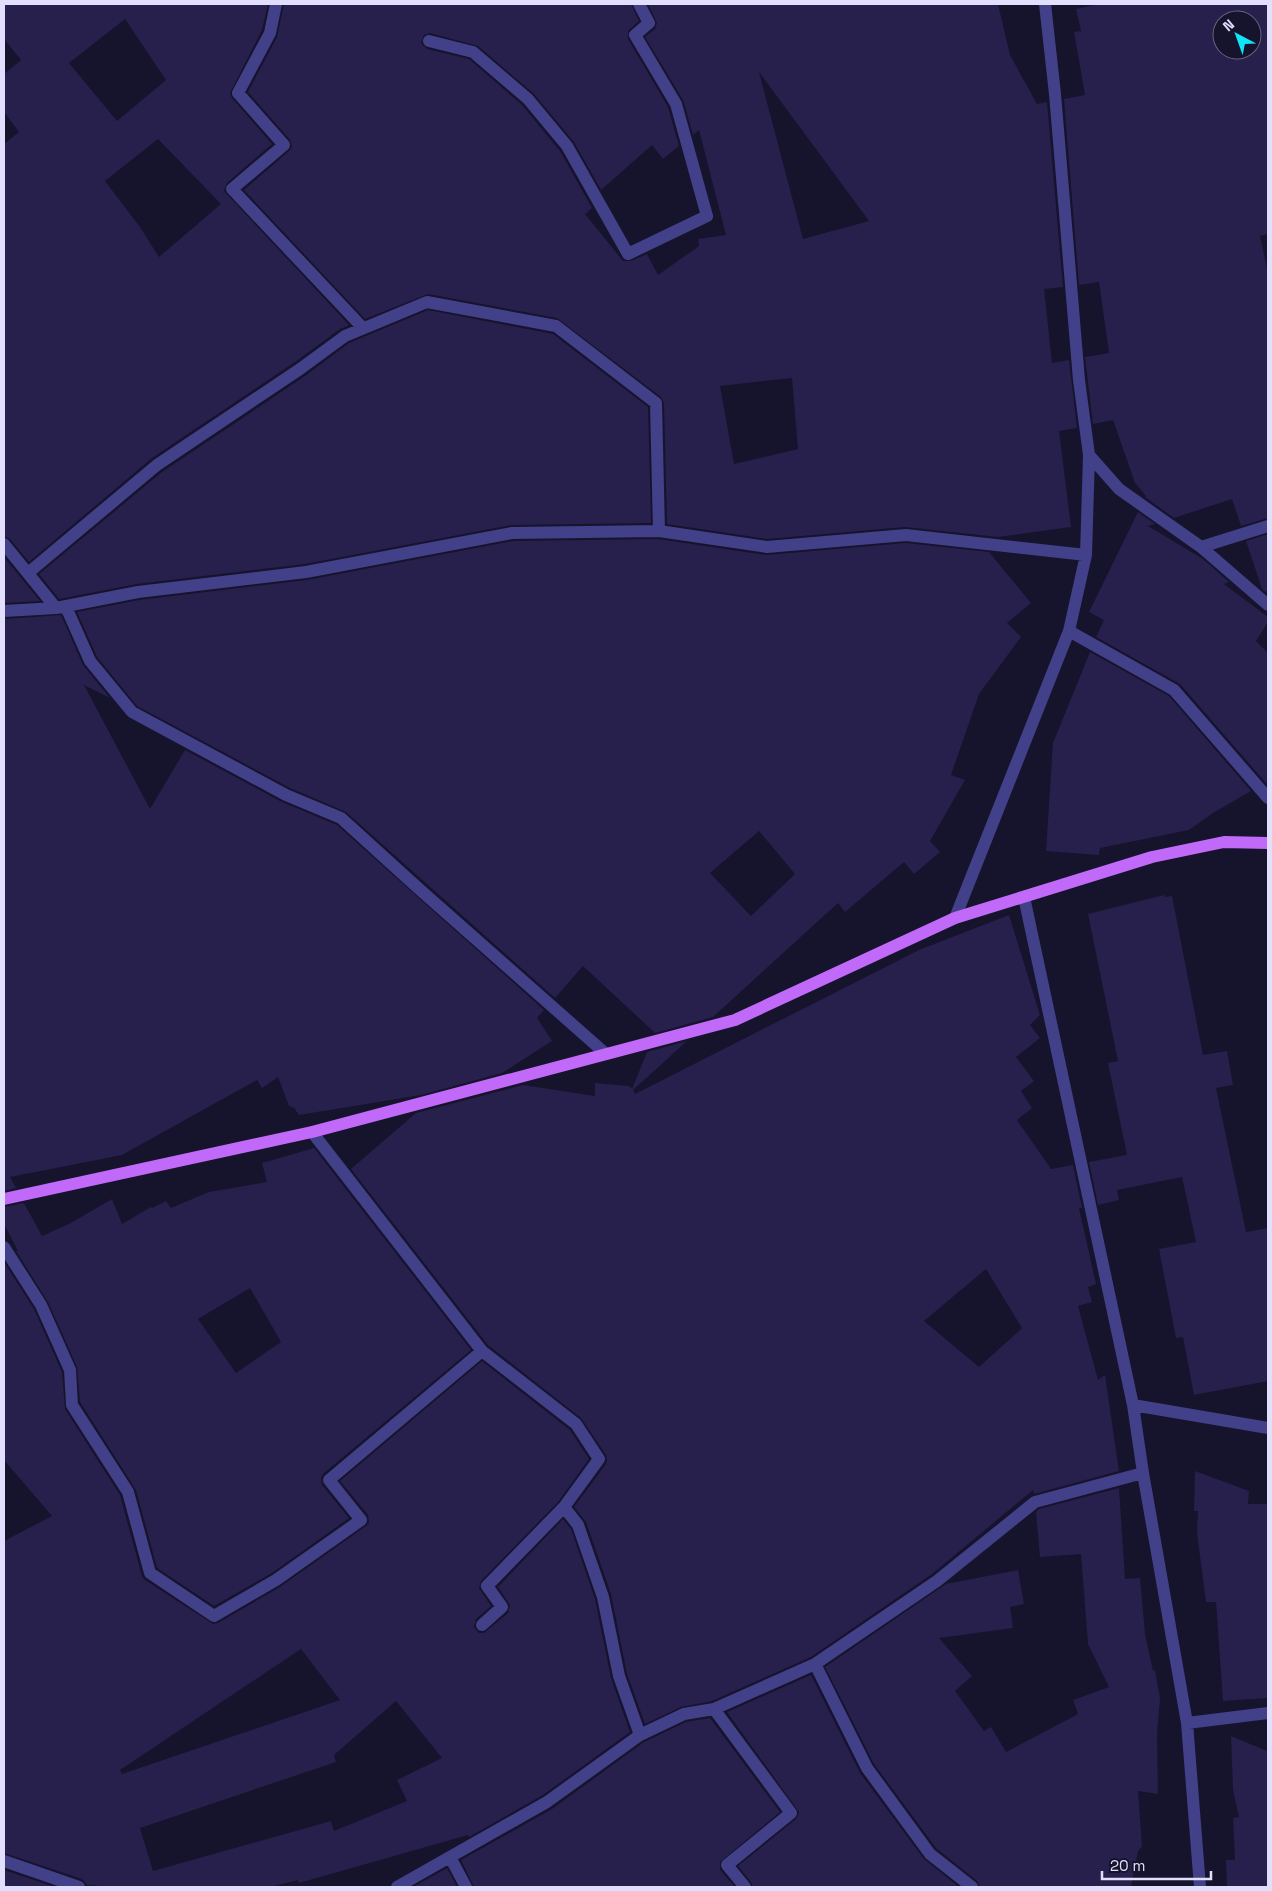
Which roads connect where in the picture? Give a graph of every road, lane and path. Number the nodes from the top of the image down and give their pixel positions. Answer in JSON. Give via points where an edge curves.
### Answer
{"nodes":[{"id":1,"x":276,"y":4,"type":"edge"},
{"id":2,"x":639,"y":4,"type":"edge"},
{"id":3,"x":1045,"y":4,"type":"edge"},
{"id":4,"x":429,"y":41,"type":"dead end"},
{"id":5,"x":363,"y":328,"type":"junction"},
{"id":6,"x":1089,"y":455,"type":"junction"},
{"id":7,"x":1268,"y":526,"type":"edge"},
{"id":8,"x":659,"y":531,"type":"junction"},
{"id":9,"x":4,"y":544,"type":"edge"},
{"id":10,"x":1201,"y":547,"type":"junction"},
{"id":11,"x":1086,"y":555,"type":"junction"},
{"id":12,"x":28,"y":573,"type":"junction"},
{"id":13,"x":1268,"y":605,"type":"edge"},
{"id":14,"x":61,"y":608,"type":"junction"},
{"id":15,"x":4,"y":611,"type":"edge"},
{"id":16,"x":1069,"y":631,"type":"junction"},
{"id":17,"x":1268,"y":798,"type":"edge"},
{"id":18,"x":1268,"y":843,"type":"edge"},
{"id":19,"x":1024,"y":897,"type":"junction"},
{"id":20,"x":955,"y":918,"type":"junction"},
{"id":21,"x":606,"y":1054,"type":"junction"},
{"id":22,"x":312,"y":1132,"type":"junction"},
{"id":23,"x":4,"y":1200,"type":"edge"},
{"id":24,"x":4,"y":1247,"type":"edge"},
{"id":25,"x":482,"y":1351,"type":"junction"},
{"id":26,"x":1134,"y":1405,"type":"junction"},
{"id":27,"x":1268,"y":1428,"type":"edge"},
{"id":28,"x":1143,"y":1473,"type":"junction"},
{"id":29,"x":564,"y":1507,"type":"junction"},
{"id":30,"x":482,"y":1625,"type":"dead end"},
{"id":31,"x":815,"y":1664,"type":"junction"},
{"id":32,"x":714,"y":1709,"type":"junction"},
{"id":33,"x":1268,"y":1713,"type":"edge"},
{"id":34,"x":1187,"y":1723,"type":"junction"},
{"id":35,"x":640,"y":1735,"type":"junction"},
{"id":36,"x":450,"y":1857,"type":"junction"},
{"id":37,"x":4,"y":1861,"type":"edge"},
{"id":38,"x":80,"y":1887,"type":"edge"},
{"id":39,"x":398,"y":1887,"type":"edge"},
{"id":40,"x":466,"y":1887,"type":"edge"},
{"id":41,"x":745,"y":1887,"type":"edge"},
{"id":42,"x":972,"y":1887,"type":"edge"},
{"id":43,"x":1200,"y":1887,"type":"edge"}],
"edges":[{"from":1,"to":5,"type":"street","via":[[270,33],[238,93],[284,145],[232,189]]},
{"from":2,"to":4,"type":"street","via":[[649,23],[635,34],[676,104],[707,216],[628,254],[567,146],[528,99],[473,52]]},
{"from":3,"to":6,"type":"street","via":[[1079,380]]},
{"from":5,"to":8,"type":"street","via":[[427,302],[556,326],[656,404]]},
{"from":5,"to":12,"type":"street","via":[[345,336],[157,465]]},
{"from":6,"to":10,"type":"street","via":[[1118,489]]},
{"from":6,"to":11,"type":"street"},
{"from":7,"to":10,"type":"street"},
{"from":8,"to":11,"type":"street","via":[[767,547],[906,535]]},
{"from":8,"to":14,"type":"street","via":[[512,532],[306,572],[138,592]]},
{"from":9,"to":12,"type":"street"},
{"from":10,"to":13,"type":"street"},
{"from":11,"to":16,"type":"street"},
{"from":12,"to":14,"type":"street"},
{"from":14,"to":15,"type":"street"},
{"from":14,"to":21,"type":"street","via":[[90,661],[132,712],[286,795],[341,818]]},
{"from":16,"to":17,"type":"street","via":[[1174,690]]},
{"from":16,"to":20,"type":"street"},
{"from":18,"to":19,"type":"main road","via":[[1224,842],[1152,857]]},
{"from":19,"to":20,"type":"main road"},
{"from":19,"to":26,"type":"street"},
{"from":20,"to":21,"type":"main road","via":[[735,1020]]},
{"from":21,"to":22,"type":"main road"},
{"from":22,"to":23,"type":"main road"},
{"from":22,"to":25,"type":"street"},
{"from":24,"to":25,"type":"street","via":[[41,1305],[70,1370],[72,1405],[128,1492],[150,1573],[214,1616],[276,1580],[361,1520],[329,1480]]},
{"from":25,"to":29,"type":"street","via":[[576,1424],[599,1459]]},
{"from":26,"to":27,"type":"street"},
{"from":26,"to":28,"type":"street"},
{"from":28,"to":31,"type":"street","via":[[1035,1502],[938,1581]]},
{"from":28,"to":34,"type":"street"},
{"from":29,"to":30,"type":"street","via":[[487,1586],[502,1607]]},
{"from":29,"to":35,"type":"street","via":[[578,1525],[604,1597],[619,1676]]},
{"from":31,"to":32,"type":"street"},
{"from":31,"to":42,"type":"street","via":[[867,1768],[930,1854]]},
{"from":32,"to":35,"type":"street","via":[[684,1714]]},
{"from":32,"to":41,"type":"street","via":[[790,1813],[727,1865]]},
{"from":33,"to":34,"type":"street"},
{"from":34,"to":43,"type":"street"},
{"from":35,"to":36,"type":"street","via":[[547,1802]]},
{"from":36,"to":39,"type":"street"},
{"from":36,"to":40,"type":"street"},
{"from":37,"to":38,"type":"street"}]}
